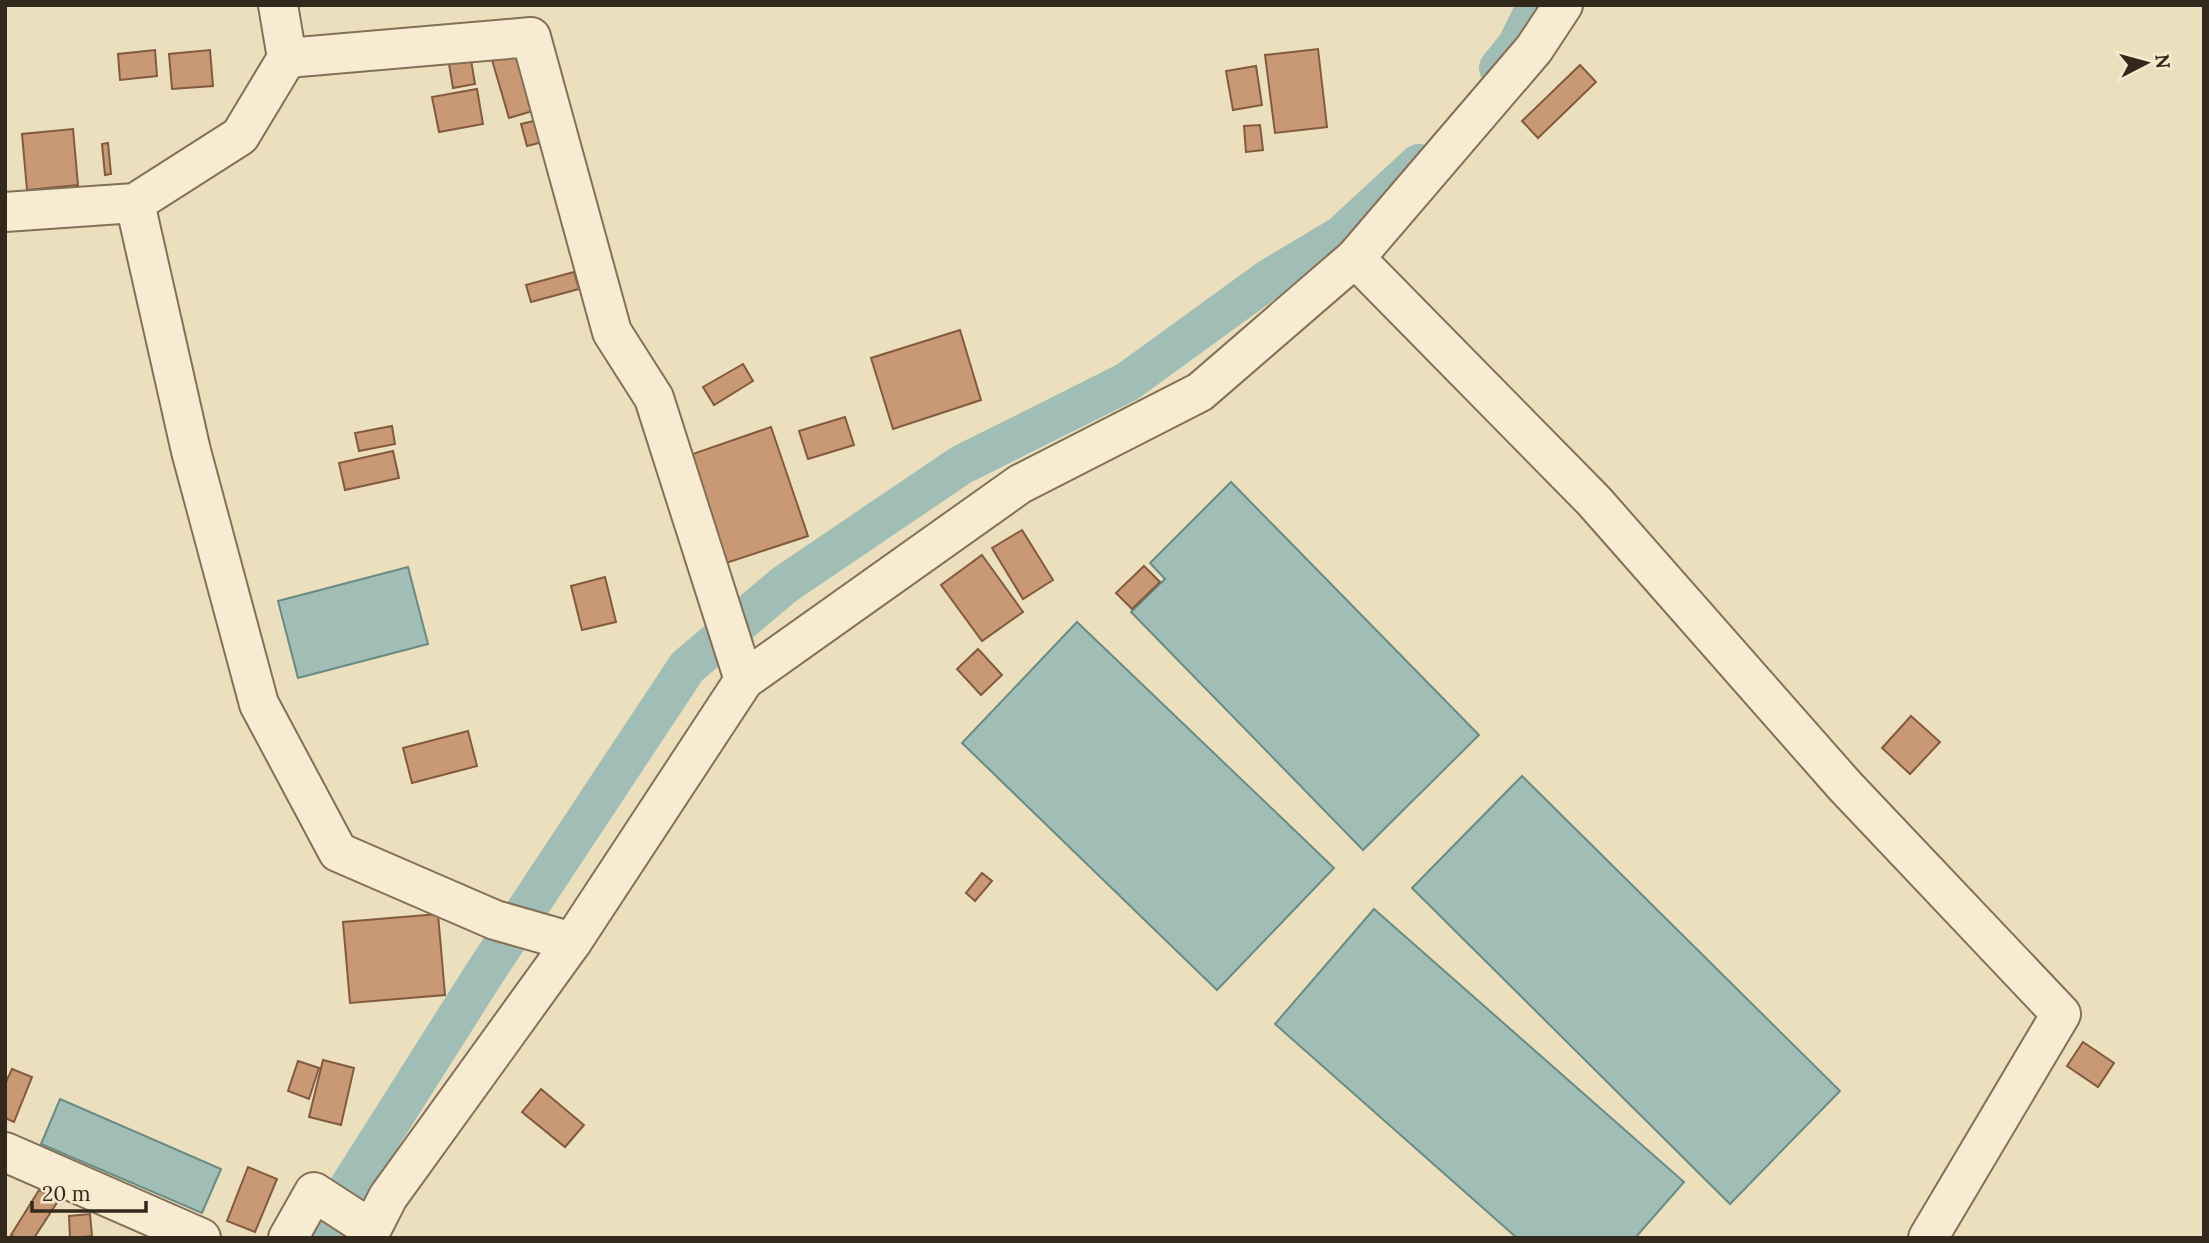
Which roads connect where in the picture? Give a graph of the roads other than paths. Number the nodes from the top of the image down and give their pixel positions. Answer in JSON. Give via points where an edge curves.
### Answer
{"nodes":[{"id":1,"x":278,"y":5,"type":"edge"},
{"id":2,"x":1563,"y":5,"type":"edge"},
{"id":3,"x":286,"y":58,"type":"junction"},
{"id":4,"x":135,"y":203,"type":"junction"},
{"id":5,"x":5,"y":212,"type":"edge"},
{"id":6,"x":1355,"y":258,"type":"junction"},
{"id":7,"x":744,"y":680,"type":"junction"},
{"id":8,"x":572,"y":942,"type":"junction"},
{"id":9,"x":5,"y":1152,"type":"edge"},
{"id":10,"x":369,"y":1234,"type":"edge"},
{"id":11,"x":201,"y":1238,"type":"edge"},
{"id":12,"x":288,"y":1238,"type":"edge"},
{"id":13,"x":1928,"y":1238,"type":"edge"}],
"edges":[{"from":1,"to":3,"type":"street"},
{"from":2,"to":6,"type":"street","via":[[1534,49]]},
{"from":3,"to":4,"type":"street","via":[[240,136]]},
{"from":3,"to":7,"type":"street","via":[[531,37],[612,332],[654,398]]},
{"from":4,"to":5,"type":"street"},
{"from":4,"to":8,"type":"street","via":[[191,450],[259,704],[338,852],[495,920]]},
{"from":6,"to":7,"type":"street","via":[[1200,392],[1020,484]]},
{"from":6,"to":13,"type":"street","via":[[1594,501],[1844,786],[2061,1014]]},
{"from":7,"to":8,"type":"street"},
{"from":8,"to":10,"type":"street","via":[[388,1197]]},
{"from":9,"to":11,"type":"street"},
{"from":10,"to":12,"type":"street","via":[[314,1192]]}]}
